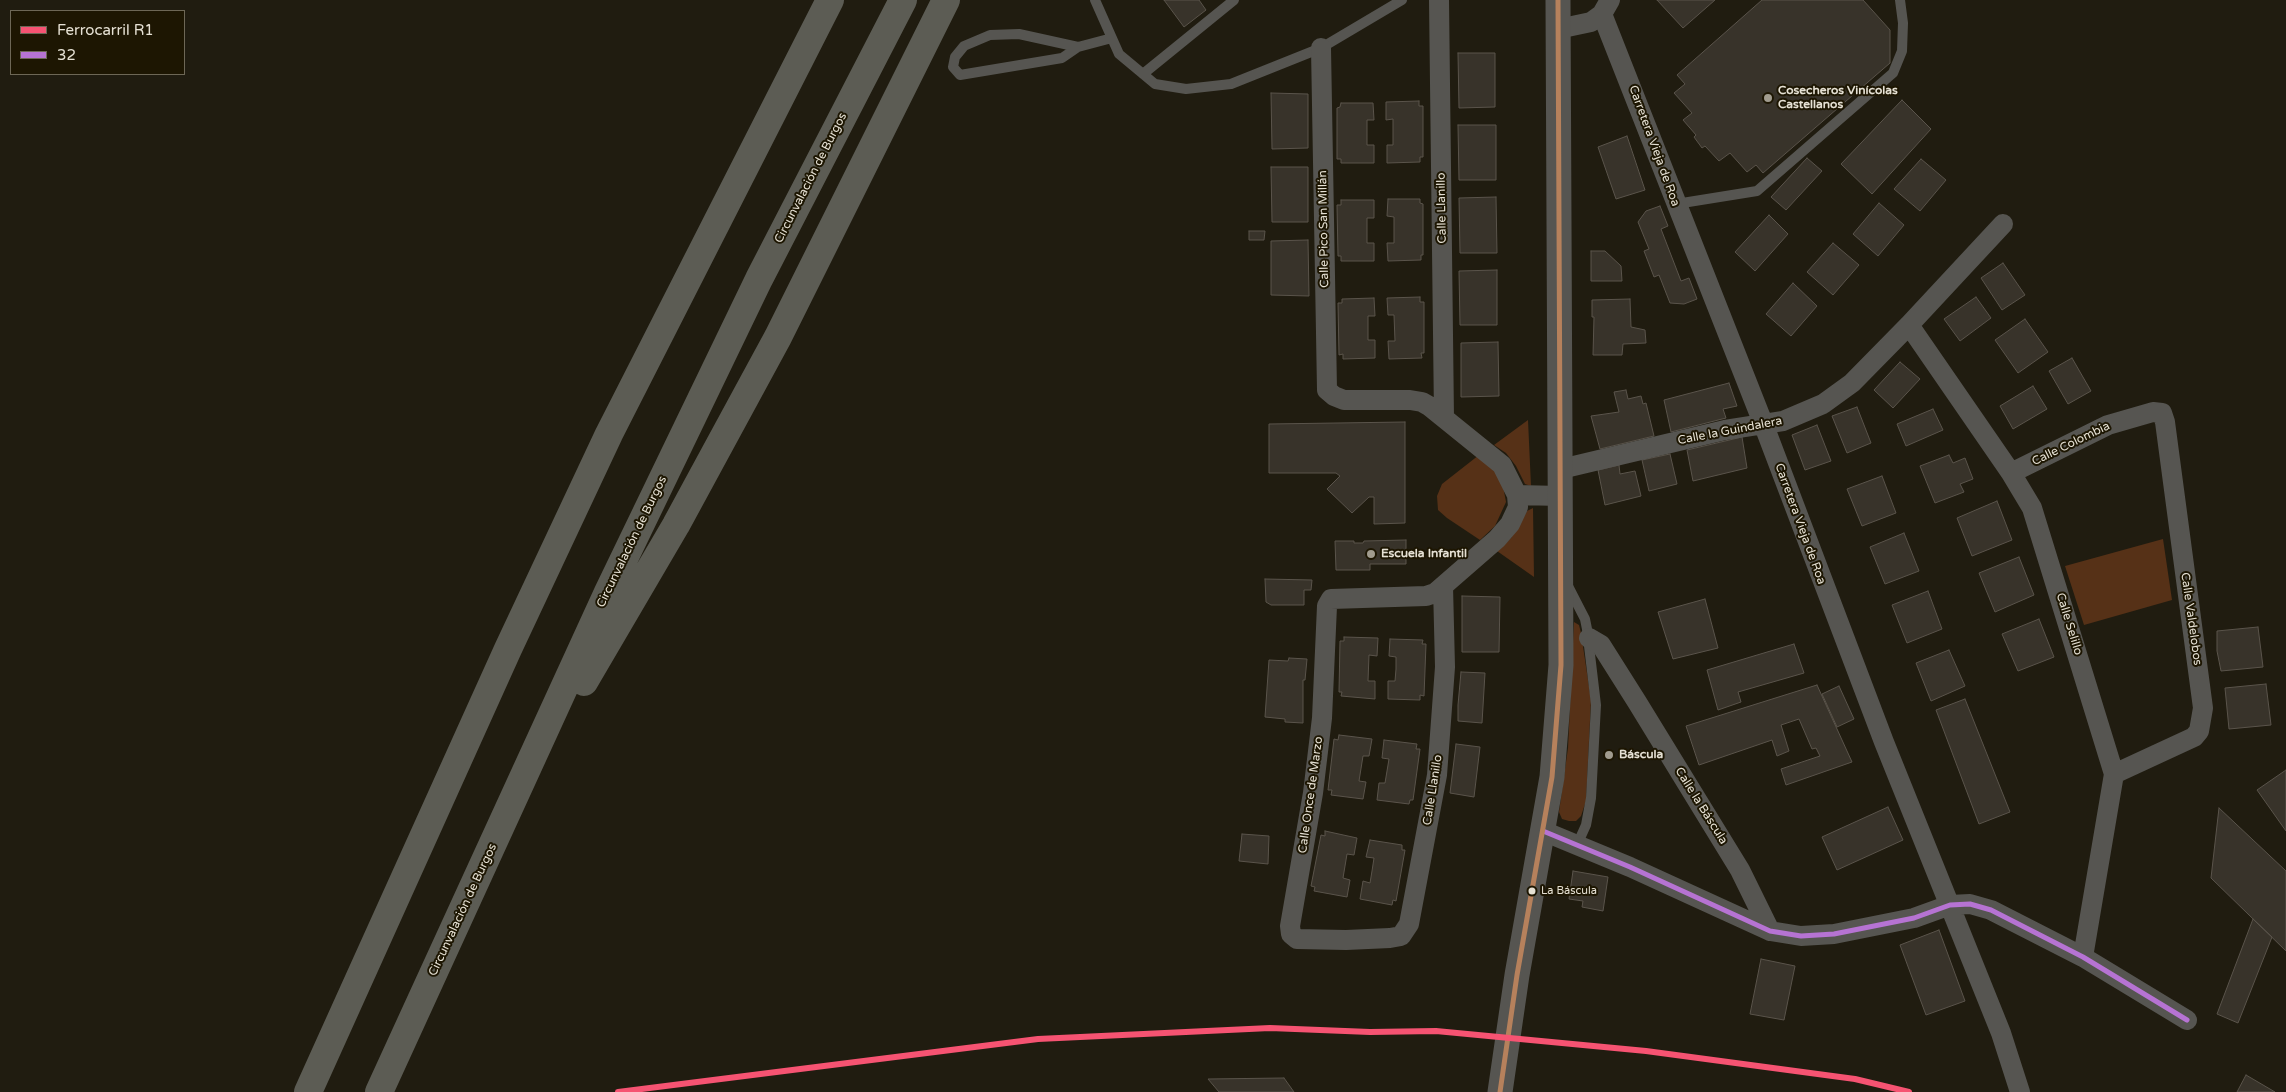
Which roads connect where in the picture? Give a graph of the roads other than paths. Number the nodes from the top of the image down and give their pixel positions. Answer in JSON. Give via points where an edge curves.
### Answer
{"nodes":[{"id":1,"x":830,"y":0,"type":"edge"},
{"id":2,"x":903,"y":0,"type":"edge"},
{"id":3,"x":946,"y":0,"type":"edge"},
{"id":4,"x":1095,"y":0,"type":"edge"},
{"id":5,"x":1234,"y":0,"type":"edge"},
{"id":6,"x":1402,"y":0,"type":"edge"},
{"id":7,"x":1440,"y":0,"type":"edge"},
{"id":8,"x":1558,"y":0,"type":"edge"},
{"id":9,"x":1900,"y":0,"type":"edge"},
{"id":10,"x":1606,"y":7,"type":"edge"},
{"id":11,"x":1558,"y":29,"type":"junction"},
{"id":12,"x":1112,"y":38,"type":"junction"},
{"id":13,"x":1078,"y":47,"type":"junction"},
{"id":14,"x":1321,"y":48,"type":"junction"},
{"id":15,"x":1143,"y":74,"type":"junction"},
{"id":16,"x":1676,"y":204,"type":"junction"},
{"id":17,"x":2003,"y":224,"type":"dead end"},
{"id":18,"x":1909,"y":325,"type":"junction"},
{"id":19,"x":2162,"y":413,"type":"joint"},
{"id":20,"x":1444,"y":417,"type":"junction"},
{"id":21,"x":1763,"y":423,"type":"junction"},
{"id":22,"x":1561,"y":469,"type":"junction"},
{"id":23,"x":2011,"y":473,"type":"junction"},
{"id":24,"x":1517,"y":495,"type":"junction"},
{"id":25,"x":1561,"y":496,"type":"junction"},
{"id":26,"x":1561,"y":572,"type":"junction"},
{"id":27,"x":1443,"y":586,"type":"junction"},
{"id":28,"x":1589,"y":638,"type":"junction"},
{"id":29,"x":2114,"y":774,"type":"junction"},
{"id":30,"x":507,"y":815,"type":"junction"},
{"id":31,"x":1543,"y":831,"type":"junction"},
{"id":32,"x":1577,"y":845,"type":"junction"},
{"id":33,"x":1950,"y":905,"type":"junction"},
{"id":34,"x":1770,"y":932,"type":"junction"},
{"id":35,"x":1346,"y":940,"type":"joint"},
{"id":36,"x":2083,"y":957,"type":"junction"},
{"id":37,"x":2188,"y":1020,"type":"dead end"},
{"id":38,"x":2001,"y":1033,"type":"junction"},
{"id":39,"x":1500,"y":1083,"type":"edge"},
{"id":40,"x":380,"y":1090,"type":"edge"},
{"id":41,"x":308,"y":1092,"type":"edge"},
{"id":42,"x":2020,"y":1092,"type":"edge"},
{"id":43,"x":2033,"y":1092,"type":"edge"}],
"edges":[{"from":1,"to":41,"type":"highway","via":[[605,443]]},
{"from":2,"to":30,"type":"highway","name":"Circunvalación de Burgos","via":[[746,306],[608,592]]},
{"from":3,"to":30,"type":"highway","via":[[778,337],[676,525]]},
{"from":4,"to":12,"type":"lane"},
{"from":5,"to":15,"type":"lane"},
{"from":6,"to":14,"type":"lane"},
{"from":7,"to":20,"type":"street","name":"Calle Llanillo"},
{"from":8,"to":11,"type":"street"},
{"from":9,"to":16,"type":"lane","via":[[1902,51],[1892,73],[1757,191]]},
{"from":10,"to":11,"type":"street","name":"Carretera Vieja de Roa","via":[[1592,22]]},
{"from":10,"to":16,"type":"street","name":"Carretera Vieja de Roa"},
{"from":11,"to":22,"type":"street"},
{"from":12,"to":13,"type":"lane"},
{"from":12,"to":15,"type":"lane","via":[[1119,54]]},
{"from":13,"to":13,"type":"lane","via":[[1019,34],[990,35],[964,46],[955,56],[953,68],[960,75],[976,73],[1062,58]]},
{"from":14,"to":15,"type":"lane","via":[[1232,84],[1186,89],[1155,84]]},
{"from":14,"to":20,"type":"street","name":"Calle Pico San Millán","via":[[1327,390],[1344,400],[1422,402]]},
{"from":16,"to":21,"type":"street","name":"Carretera Vieja de Roa"},
{"from":17,"to":18,"type":"street","name":"Calle la Guindalera"},
{"from":18,"to":21,"type":"street","name":"Calle la Guindalera","via":[[1852,383],[1823,404],[1784,421]]},
{"from":18,"to":23,"type":"street","name":"Calle Selillo"},
{"from":19,"to":23,"type":"street","name":"Calle Colombia","via":[[2153,412],[2108,425]]},
{"from":19,"to":29,"type":"street","name":"Calle Valdelobos","via":[[2203,708],[2199,731],[2194,737]]},
{"from":20,"to":24,"type":"street","via":[[1502,465]]},
{"from":21,"to":22,"type":"street","name":"Calle la Guindalera"},
{"from":21,"to":33,"type":"street","name":"Carretera Vieja de Roa","via":[[1884,742]]},
{"from":22,"to":25,"type":"street"},
{"from":23,"to":29,"type":"street","name":"Calle Selillo","via":[[2032,508],[2044,542]]},
{"from":24,"to":25,"type":"street"},
{"from":24,"to":27,"type":"street","via":[[1518,507],[1510,524]]},
{"from":25,"to":26,"type":"street"},
{"from":26,"to":28,"type":"lane","via":[[1585,619]]},
{"from":26,"to":31,"type":"street","via":[[1561,665],[1552,777]]},
{"from":27,"to":35,"type":"street","name":"Calle Llanillo","via":[[1445,667],[1437,775],[1410,924],[1401,936]]},
{"from":27,"to":35,"type":"street","name":"Calle Once de Marzo","via":[[1426,596],[1331,599],[1327,606],[1322,718],[1313,793],[1290,926],[1291,934],[1297,939]]},
{"from":28,"to":32,"type":"lane","via":[[1596,705],[1591,798],[1586,825]]},
{"from":28,"to":34,"type":"street","name":"Calle la Báscula","via":[[1601,645],[1637,702],[1740,870]]},
{"from":29,"to":36,"type":"street","name":"Calle Selillo"},
{"from":30,"to":40,"type":"highway","name":"Circunvalación de Burgos"},
{"from":31,"to":32,"type":"street"},
{"from":31,"to":39,"type":"street"},
{"from":32,"to":34,"type":"street"},
{"from":33,"to":34,"type":"street","via":[[1914,918],[1834,934],[1801,936]]},
{"from":33,"to":36,"type":"street","via":[[1970,904],[1991,910]]},
{"from":33,"to":38,"type":"street","name":"Carretera Vieja de Roa"},
{"from":36,"to":37,"type":"street"},
{"from":38,"to":42,"type":"street","name":"Carretera Vieja de Roa"},
{"from":38,"to":43,"type":"street","name":"Carretera Vieja de Roa"}]}
